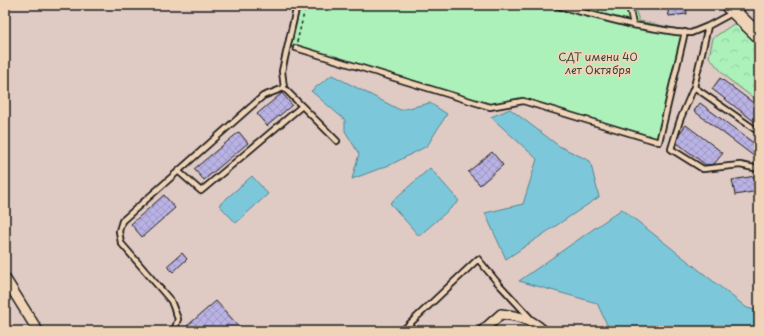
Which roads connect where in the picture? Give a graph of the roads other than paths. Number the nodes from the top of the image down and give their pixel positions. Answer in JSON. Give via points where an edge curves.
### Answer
{"nodes":[{"id":1,"x":297,"y":5,"type":"edge"},
{"id":2,"x":554,"y":5,"type":"edge"},
{"id":3,"x":629,"y":5,"type":"edge"},
{"id":4,"x":747,"y":5,"type":"edge"},
{"id":5,"x":731,"y":8,"type":"edge"},
{"id":6,"x":633,"y":25,"type":"junction"},
{"id":7,"x":708,"y":26,"type":"junction"},
{"id":8,"x":685,"y":32,"type":"junction"},
{"id":9,"x":759,"y":36,"type":"edge"},
{"id":10,"x":296,"y":48,"type":"road end"},
{"id":11,"x":694,"y":87,"type":"junction"},
{"id":12,"x":284,"y":88,"type":"junction"},
{"id":13,"x":302,"y":106,"type":"junction"},
{"id":14,"x":759,"y":132,"type":"edge"},
{"id":15,"x":337,"y":141,"type":"dead end"},
{"id":16,"x":759,"y":169,"type":"edge"},
{"id":17,"x":178,"y":171,"type":"junction"},
{"id":18,"x":5,"y":278,"type":"edge"},
{"id":19,"x":536,"y":324,"type":"junction"},
{"id":20,"x":38,"y":331,"type":"edge"},
{"id":21,"x":174,"y":331,"type":"edge"},
{"id":22,"x":402,"y":331,"type":"edge"},
{"id":23,"x":482,"y":331,"type":"edge"},
{"id":24,"x":544,"y":331,"type":"edge"}],
"edges":[{"from":1,"to":12,"type":"lane","via":[[282,71]]},
{"from":2,"to":6,"type":"lane"},
{"from":3,"to":6,"type":"lane"},
{"from":4,"to":5,"type":"lane"},
{"from":5,"to":7,"type":"lane"},
{"from":5,"to":9,"type":"main road"},
{"from":6,"to":8,"type":"lane"},
{"from":7,"to":8,"type":"lane","via":[[691,33]]},
{"from":7,"to":11,"type":"lane"},
{"from":8,"to":10,"type":"lane","via":[[659,142],[523,102],[490,107]]},
{"from":11,"to":14,"type":"lane"},
{"from":11,"to":16,"type":"lane","via":[[671,149],[703,169],[740,165]]},
{"from":12,"to":13,"type":"lane"},
{"from":12,"to":17,"type":"lane","via":[[263,96]]},
{"from":13,"to":15,"type":"lane"},
{"from":13,"to":17,"type":"lane","via":[[201,191]]},
{"from":17,"to":21,"type":"lane","via":[[122,221],[118,231],[121,243],[171,301],[178,319]]},
{"from":18,"to":20,"type":"street"},
{"from":19,"to":22,"type":"lane","via":[[478,259]]},
{"from":19,"to":23,"type":"street","via":[[517,316],[501,314]]},
{"from":19,"to":24,"type":"street"}]}
